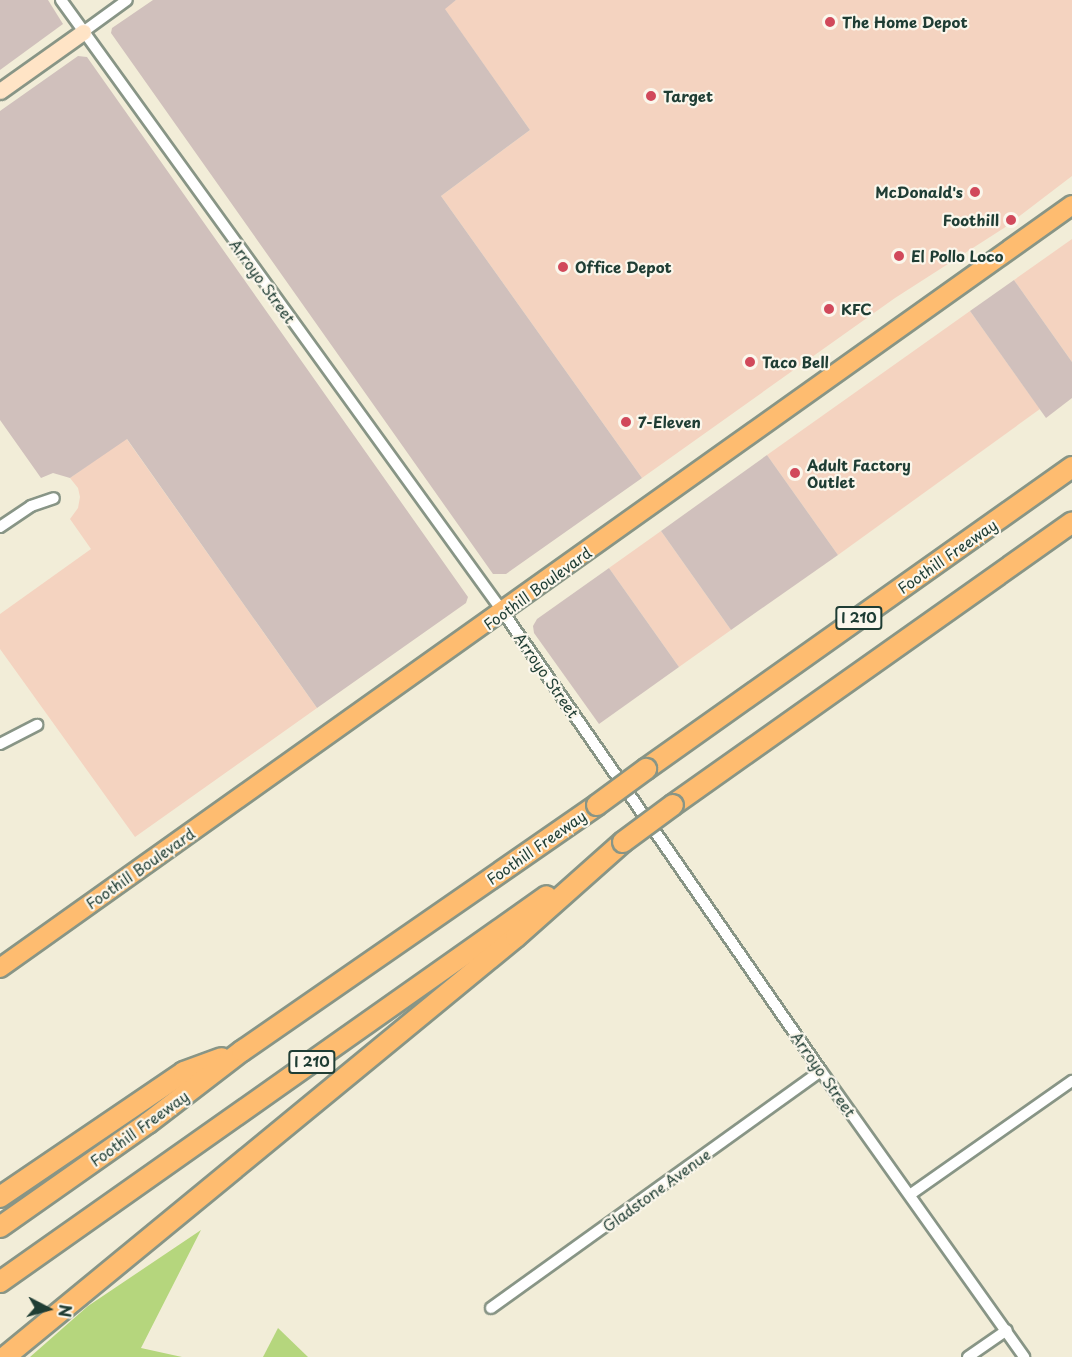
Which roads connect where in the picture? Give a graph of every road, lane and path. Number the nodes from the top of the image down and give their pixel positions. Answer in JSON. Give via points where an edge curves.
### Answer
{"nodes":[{"id":1,"x":61,"y":0,"type":"edge"},
{"id":2,"x":127,"y":0,"type":"edge"},
{"id":3,"x":83,"y":32,"type":"junction"},
{"id":4,"x":0,"y":91,"type":"edge"},
{"id":5,"x":1072,"y":205,"type":"edge"},
{"id":6,"x":1072,"y":467,"type":"edge"},
{"id":7,"x":54,"y":498,"type":"dead end"},
{"id":8,"x":1072,"y":523,"type":"edge"},
{"id":9,"x":0,"y":527,"type":"edge"},
{"id":10,"x":503,"y":612,"type":"junction"},
{"id":11,"x":37,"y":725,"type":"dead end"},
{"id":12,"x":0,"y":744,"type":"edge"},
{"id":13,"x":623,"y":842,"type":"junction"},
{"id":14,"x":0,"y":968,"type":"edge"},
{"id":15,"x":242,"y":1051,"type":"junction"},
{"id":16,"x":821,"y":1071,"type":"junction"},
{"id":17,"x":1072,"y":1081,"type":"edge"},
{"id":18,"x":911,"y":1194,"type":"junction"},
{"id":19,"x":0,"y":1197,"type":"edge"},
{"id":20,"x":0,"y":1227,"type":"edge"},
{"id":21,"x":0,"y":1282,"type":"edge"},
{"id":22,"x":490,"y":1308,"type":"dead end"},
{"id":23,"x":1007,"y":1330,"type":"junction"},
{"id":24,"x":5,"y":1357,"type":"edge"},
{"id":25,"x":968,"y":1357,"type":"edge"},
{"id":26,"x":1024,"y":1357,"type":"edge"}],
"edges":[{"from":1,"to":3,"type":"street","name":"Arroyo Street"},
{"from":2,"to":3,"type":"street"},
{"from":3,"to":4,"type":"street"},
{"from":3,"to":10,"type":"street","name":"Arroyo Street"},
{"from":5,"to":10,"type":"main road","name":"Foothill Boulevard"},
{"from":6,"to":15,"type":"highway","name":"Foothill Freeway","number":"I 210","bridge":true,"via":[[597,805]]},
{"from":7,"to":9,"type":"street","via":[[31,506]]},
{"from":8,"to":13,"type":"highway","number":"I 210","bridge":true},
{"from":10,"to":14,"type":"main road","name":"Foothill Boulevard"},
{"from":10,"to":16,"type":"street","name":"Arroyo Street"},
{"from":11,"to":12,"type":"street"},
{"from":13,"to":21,"type":"highway","number":"I 210"},
{"from":13,"to":24,"type":"highway","via":[[516,937]]},
{"from":15,"to":19,"type":"highway","via":[[184,1072]]},
{"from":15,"to":20,"type":"highway","name":"Foothill Freeway","number":"I 210"},
{"from":16,"to":18,"type":"street","name":"Arroyo Street"},
{"from":16,"to":22,"type":"street","name":"Gladstone Avenue"},
{"from":17,"to":18,"type":"street"},
{"from":18,"to":23,"type":"street","name":"Arroyo Street"},
{"from":23,"to":25,"type":"street"},
{"from":23,"to":26,"type":"street","name":"Arroyo Street"}]}
